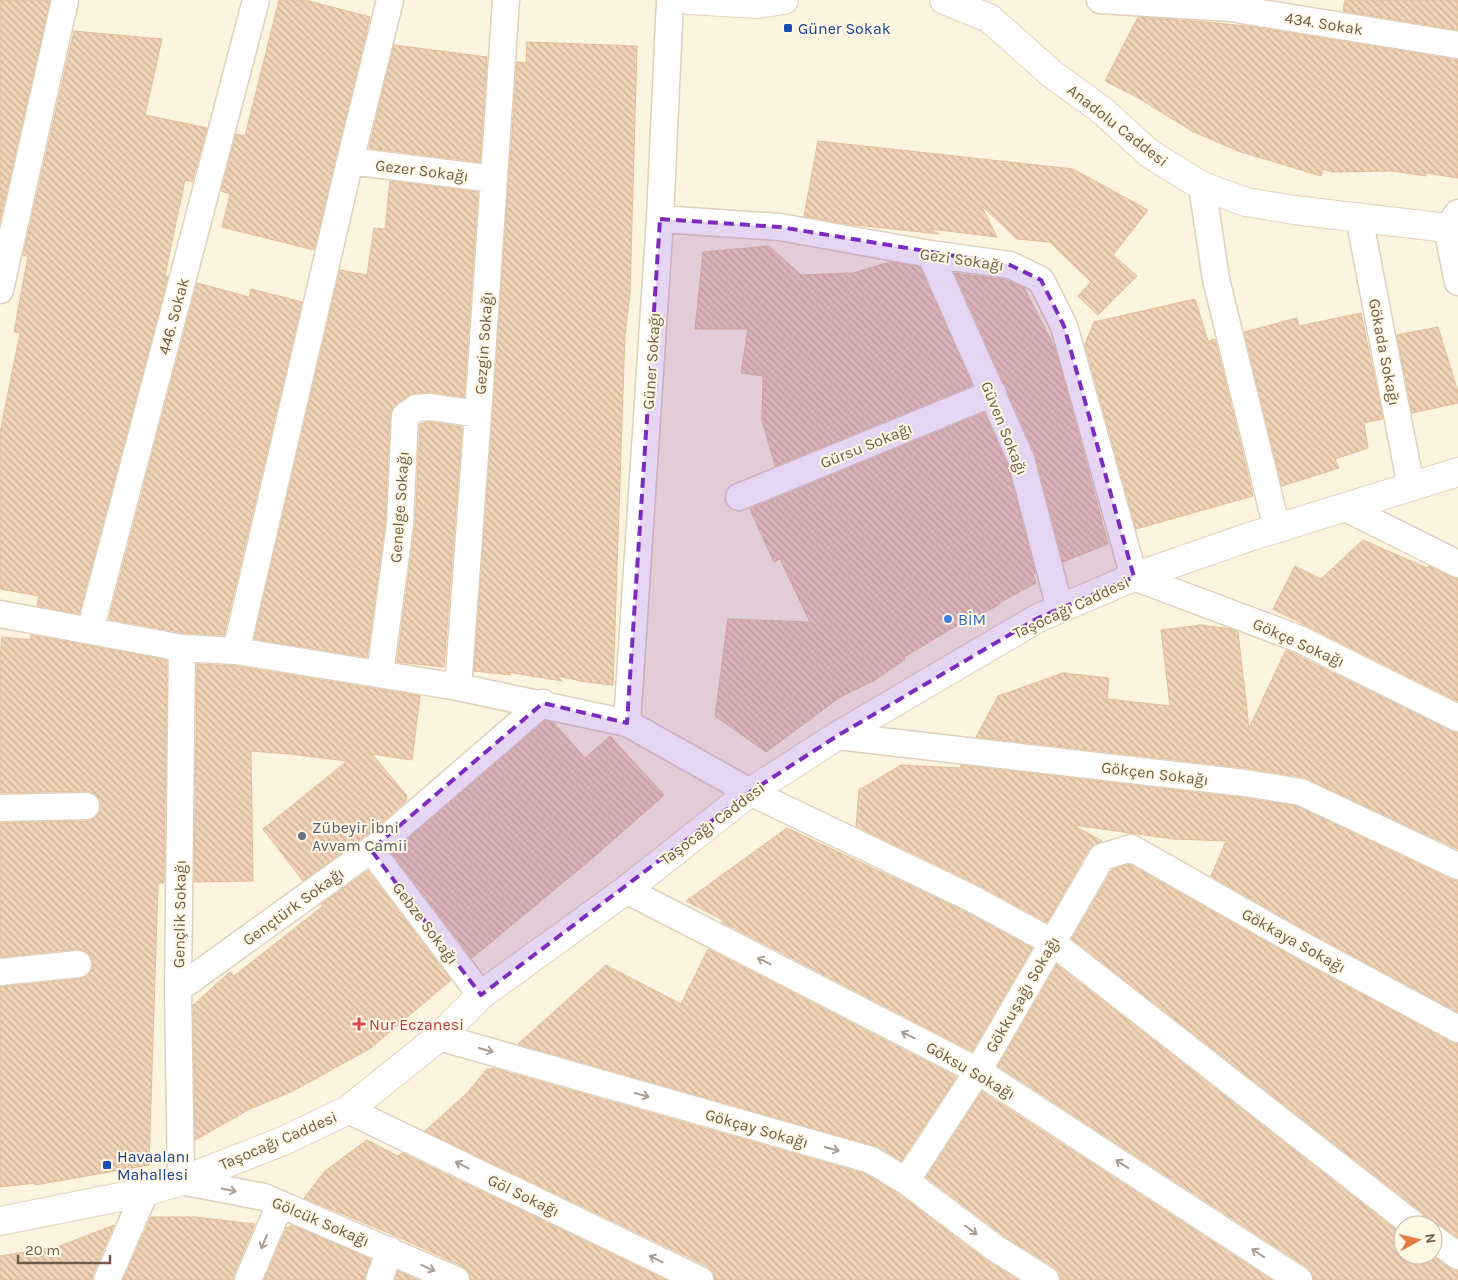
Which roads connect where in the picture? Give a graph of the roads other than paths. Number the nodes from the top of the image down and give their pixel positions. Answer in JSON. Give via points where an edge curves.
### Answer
{"nodes":[{"id":1,"x":66,"y":0,"type":"edge"},
{"id":2,"x":256,"y":0,"type":"edge"},
{"id":3,"x":390,"y":0,"type":"edge"},
{"id":4,"x":506,"y":0,"type":"edge"},
{"id":5,"x":670,"y":0,"type":"edge"},
{"id":6,"x":689,"y":0,"type":"edge"},
{"id":7,"x":784,"y":0,"type":"edge"},
{"id":8,"x":944,"y":0,"type":"edge"},
{"id":9,"x":1100,"y":0,"type":"edge"},
{"id":10,"x":1458,"y":45,"type":"edge"},
{"id":11,"x":350,"y":161,"type":"junction"},
{"id":12,"x":494,"y":179,"type":"junction"},
{"id":13,"x":1202,"y":186,"type":"junction"},
{"id":14,"x":1359,"y":217,"type":"junction"},
{"id":15,"x":660,"y":219,"type":"junction"},
{"id":16,"x":1454,"y":225,"type":"edge"},
{"id":17,"x":4,"y":246,"type":"edge"},
{"id":18,"x":930,"y":254,"type":"junction"},
{"id":19,"x":1458,"y":282,"type":"edge"},
{"id":20,"x":0,"y":290,"type":"edge"},
{"id":21,"x":993,"y":394,"type":"junction"},
{"id":22,"x":478,"y":414,"type":"junction"},
{"id":23,"x":1458,"y":472,"type":"edge"},
{"id":24,"x":1411,"y":487,"type":"junction"},
{"id":25,"x":739,"y":497,"type":"dead end"},
{"id":26,"x":1344,"y":507,"type":"junction"},
{"id":27,"x":1277,"y":528,"type":"junction"},
{"id":28,"x":1458,"y":564,"type":"edge"},
{"id":29,"x":1134,"y":577,"type":"junction"},
{"id":30,"x":1060,"y":609,"type":"junction"},
{"id":31,"x":0,"y":614,"type":"edge"},
{"id":32,"x":90,"y":631,"type":"junction"},
{"id":33,"x":182,"y":648,"type":"junction"},
{"id":34,"x":236,"y":651,"type":"junction"},
{"id":35,"x":380,"y":674,"type":"junction"},
{"id":36,"x":458,"y":686,"type":"junction"},
{"id":37,"x":542,"y":703,"type":"junction"},
{"id":38,"x":1458,"y":718,"type":"edge"},
{"id":39,"x":627,"y":722,"type":"junction"},
{"id":40,"x":837,"y":736,"type":"junction"},
{"id":41,"x":750,"y":792,"type":"junction"},
{"id":42,"x":86,"y":806,"type":"dead end"},
{"id":43,"x":0,"y":808,"type":"edge"},
{"id":44,"x":1131,"y":848,"type":"joint"},
{"id":45,"x":371,"y":850,"type":"junction"},
{"id":46,"x":1458,"y":866,"type":"edge"},
{"id":47,"x":626,"y":890,"type":"junction"},
{"id":48,"x":1052,"y":942,"type":"junction"},
{"id":49,"x":78,"y":964,"type":"dead end"},
{"id":50,"x":0,"y":972,"type":"edge"},
{"id":51,"x":178,"y":989,"type":"junction"},
{"id":52,"x":481,"y":995,"type":"junction"},
{"id":53,"x":1458,"y":1029,"type":"edge"},
{"id":54,"x":439,"y":1037,"type":"junction"},
{"id":55,"x":978,"y":1071,"type":"junction"},
{"id":56,"x":348,"y":1110,"type":"junction"},
{"id":57,"x":181,"y":1181,"type":"junction"},
{"id":58,"x":906,"y":1181,"type":"junction"},
{"id":59,"x":145,"y":1192,"type":"junction"},
{"id":60,"x":280,"y":1204,"type":"junction"},
{"id":61,"x":1401,"y":1215,"type":"edge"},
{"id":62,"x":0,"y":1221,"type":"edge"},
{"id":63,"x":1443,"y":1245,"type":"edge"},
{"id":64,"x":390,"y":1250,"type":"junction"},
{"id":65,"x":1458,"y":1256,"type":"edge"},
{"id":66,"x":107,"y":1280,"type":"edge"},
{"id":67,"x":248,"y":1280,"type":"edge"},
{"id":68,"x":379,"y":1280,"type":"edge"},
{"id":69,"x":456,"y":1280,"type":"edge"},
{"id":70,"x":700,"y":1280,"type":"edge"},
{"id":71,"x":1046,"y":1280,"type":"edge"},
{"id":72,"x":1299,"y":1280,"type":"edge"}],
"edges":[{"from":1,"to":17,"type":"street"},
{"from":2,"to":32,"type":"street","name":"446. Sokak"},
{"from":3,"to":11,"type":"street"},
{"from":4,"to":12,"type":"street","name":"Gezgin Sokağı"},
{"from":5,"to":15,"type":"street","name":"Güner Sokağı"},
{"from":6,"to":7,"type":"main road","via":[[757,4]]},
{"from":8,"to":13,"type":"main road","name":"Anadolu Caddesi","via":[[989,18],[1150,154]]},
{"from":9,"to":10,"type":"street","name":"434. Sokak","via":[[1230,8]]},
{"from":11,"to":12,"type":"street","name":"Gezer Sokağı"},
{"from":11,"to":34,"type":"street"},
{"from":12,"to":22,"type":"street","name":"Gezgin Sokağı"},
{"from":13,"to":14,"type":"main road","name":"Anadolu Caddesi","via":[[1246,202]]},
{"from":13,"to":27,"type":"street","via":[[1216,279]]},
{"from":14,"to":16,"type":"main road","name":"Anadolu Caddesi"},
{"from":14,"to":24,"type":"street","name":"Gökada Sokağı"},
{"from":15,"to":18,"type":"street","name":"Gezi Sokağı","via":[[780,227]]},
{"from":15,"to":39,"type":"street","name":"Güner Sokağı"},
{"from":16,"to":19,"type":"street"},
{"from":17,"to":20,"type":"street"},
{"from":18,"to":21,"type":"street","name":"Güven Sokağı"},
{"from":18,"to":29,"type":"street","name":"Gezi Sokağı","via":[[1010,265],[1041,280],[1064,326]]},
{"from":21,"to":25,"type":"street","name":"Gürsu Sokağı"},
{"from":21,"to":30,"type":"street","name":"Güven Sokağı","via":[[1021,459]]},
{"from":22,"to":35,"type":"street","name":"Genelge Sokağı","via":[[430,407],[416,408],[405,416],[400,524]]},
{"from":22,"to":36,"type":"street","name":"Gezgin Sokağı"},
{"from":23,"to":24,"type":"main road","name":"Taşocağı Caddesi"},
{"from":24,"to":26,"type":"main road","name":"Taşocağı Caddesi"},
{"from":26,"to":27,"type":"main road","name":"Taşocağı Caddesi"},
{"from":26,"to":28,"type":"street"},
{"from":27,"to":29,"type":"main road","name":"Taşocağı Caddesi"},
{"from":29,"to":30,"type":"main road","name":"Taşocağı Caddesi"},
{"from":29,"to":38,"type":"street","name":"Gökçe Sokağı","via":[[1297,638]]},
{"from":30,"to":40,"type":"main road","name":"Taşocağı Caddesi","via":[[1038,618]]},
{"from":31,"to":32,"type":"street"},
{"from":32,"to":33,"type":"street"},
{"from":33,"to":34,"type":"street"},
{"from":33,"to":51,"type":"street","name":"Gençlik Sokağı"},
{"from":34,"to":35,"type":"street"},
{"from":35,"to":36,"type":"street"},
{"from":36,"to":37,"type":"street"},
{"from":37,"to":39,"type":"street"},
{"from":37,"to":45,"type":"street","name":"Gençtürk Sokağı"},
{"from":39,"to":41,"type":"street"},
{"from":40,"to":41,"type":"main road","name":"Taşocağı Caddesi"},
{"from":40,"to":46,"type":"street","name":"Gökçen Sokağı","via":[[1301,792]]},
{"from":41,"to":47,"type":"main road","name":"Taşocağı Caddesi"},
{"from":41,"to":48,"type":"street","via":[[971,898]]},
{"from":42,"to":43,"type":"street"},
{"from":44,"to":48,"type":"street","name":"Gökkuşağı Sokağı","via":[[1102,857]]},
{"from":44,"to":53,"type":"street","name":"Gökkaya Sokağı"},
{"from":45,"to":51,"type":"street","name":"Gençtürk Sokağı"},
{"from":45,"to":52,"type":"street","name":"Gebze Sokağı"},
{"from":47,"to":52,"type":"main road","name":"Taşocağı Caddesi"},
{"from":55,"to":47,"type":"street","name":"Göksu Sokağı","one_way":true},
{"from":48,"to":55,"type":"street","name":"Gökkuşağı Sokağı"},
{"from":48,"to":61,"type":"street"},
{"from":49,"to":50,"type":"street"},
{"from":51,"to":57,"type":"street","name":"Gençlik Sokağı"},
{"from":52,"to":54,"type":"main road","name":"Taşocağı Caddesi"},
{"from":54,"to":56,"type":"main road","name":"Taşocağı Caddesi"},
{"from":54,"to":58,"type":"street","name":"Gökçay Sokağı","one_way":true,"via":[[871,1160]]},
{"from":55,"to":58,"type":"street","name":"Gökkuşağı Sokağı"},
{"from":72,"to":55,"type":"street","name":"Göksu Sokağı","one_way":true},
{"from":56,"to":57,"type":"main road","name":"Taşocağı Caddesi","via":[[283,1141]]},
{"from":70,"to":56,"type":"street","name":"Göl Sokağı","one_way":true},
{"from":57,"to":59,"type":"main road","name":"Taşocağı Caddesi"},
{"from":57,"to":60,"type":"street","name":"Gölcük Sokağı","one_way":true,"via":[[264,1197]]},
{"from":58,"to":71,"type":"street","name":"Gökçay Sokağı","one_way":true,"via":[[995,1248]]},
{"from":59,"to":62,"type":"main road","name":"Taşocağı Caddesi"},
{"from":59,"to":66,"type":"street"},
{"from":60,"to":64,"type":"street","name":"Gölcük Sokağı"},
{"from":60,"to":67,"type":"street","one_way":true},
{"from":63,"to":65,"type":"street"},
{"from":64,"to":68,"type":"street"},
{"from":64,"to":69,"type":"street","name":"Gölcük Sokağı","one_way":true}]}
